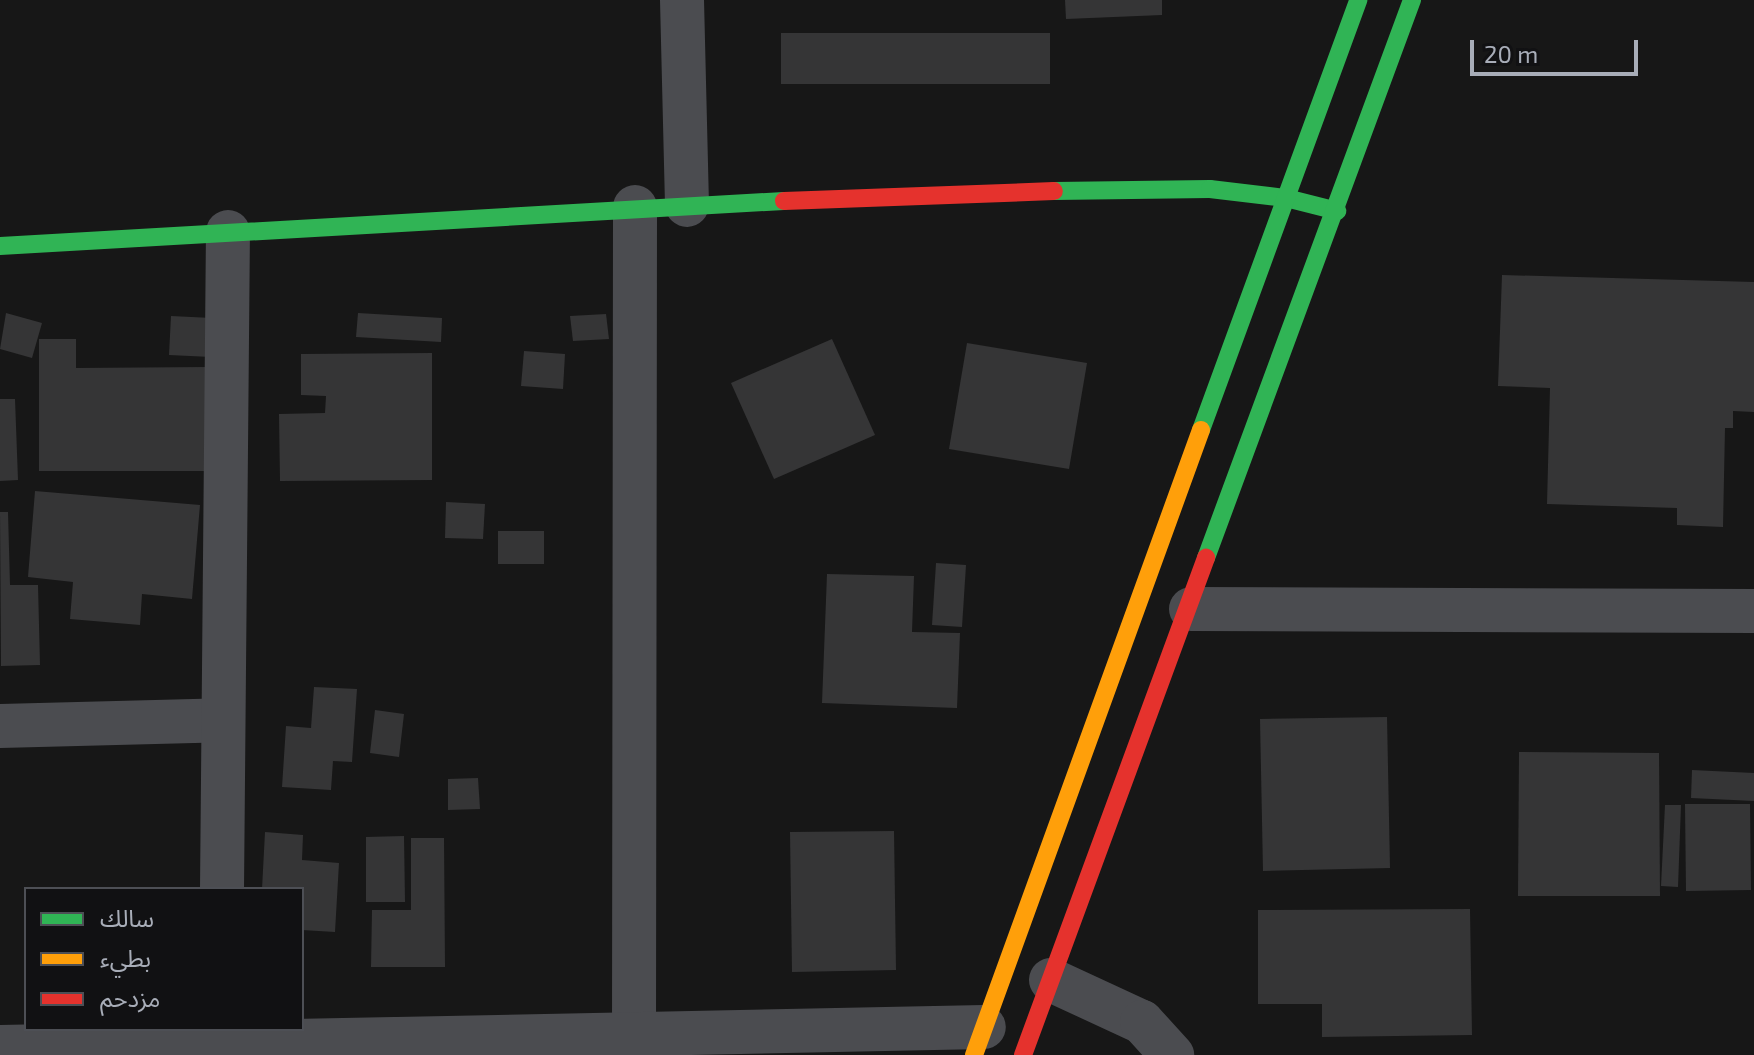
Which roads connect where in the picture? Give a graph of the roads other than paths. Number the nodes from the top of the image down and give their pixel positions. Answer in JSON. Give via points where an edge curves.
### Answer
{"nodes":[{"id":1,"x":682,"y":0,"type":"edge"},
{"id":2,"x":1358,"y":0,"type":"edge"},
{"id":3,"x":1412,"y":0,"type":"edge"},
{"id":4,"x":1286,"y":198,"type":"junction"},
{"id":5,"x":687,"y":205,"type":"junction"},
{"id":6,"x":635,"y":207,"type":"junction"},
{"id":7,"x":1337,"y":211,"type":"junction"},
{"id":8,"x":228,"y":232,"type":"junction"},
{"id":9,"x":0,"y":246,"type":"edge"},
{"id":10,"x":1191,"y":609,"type":"junction"},
{"id":11,"x":1754,"y":611,"type":"edge"},
{"id":12,"x":223,"y":720,"type":"junction"},
{"id":13,"x":0,"y":726,"type":"edge"},
{"id":14,"x":222,"y":887,"type":"edge"},
{"id":15,"x":1051,"y":980,"type":"junction"},
{"id":16,"x":634,"y":1032,"type":"junction"},
{"id":17,"x":222,"y":1034,"type":"edge"},
{"id":18,"x":979,"y":1041,"type":"edge"},
{"id":19,"x":0,"y":1047,"type":"edge"},
{"id":20,"x":1023,"y":1055,"type":"edge"},
{"id":21,"x":1172,"y":1055,"type":"edge"}],
"edges":[{"from":1,"to":5,"type":"street"},
{"from":2,"to":4,"type":"street"},
{"from":3,"to":7,"type":"street"},
{"from":4,"to":5,"type":"street","via":[[1131,188]]},
{"from":4,"to":7,"type":"street"},
{"from":4,"to":18,"type":"street"},
{"from":5,"to":6,"type":"street"},
{"from":6,"to":8,"type":"street"},
{"from":6,"to":16,"type":"street"},
{"from":7,"to":10,"type":"street"},
{"from":8,"to":9,"type":"street"},
{"from":8,"to":12,"type":"street"},
{"from":10,"to":11,"type":"street"},
{"from":10,"to":15,"type":"street"},
{"from":12,"to":13,"type":"street"},
{"from":12,"to":14,"type":"street"},
{"from":15,"to":20,"type":"street"},
{"from":15,"to":21,"type":"street","via":[[1142,1022]]},
{"from":16,"to":17,"type":"street"},
{"from":16,"to":18,"type":"street"},
{"from":17,"to":19,"type":"street"}]}
